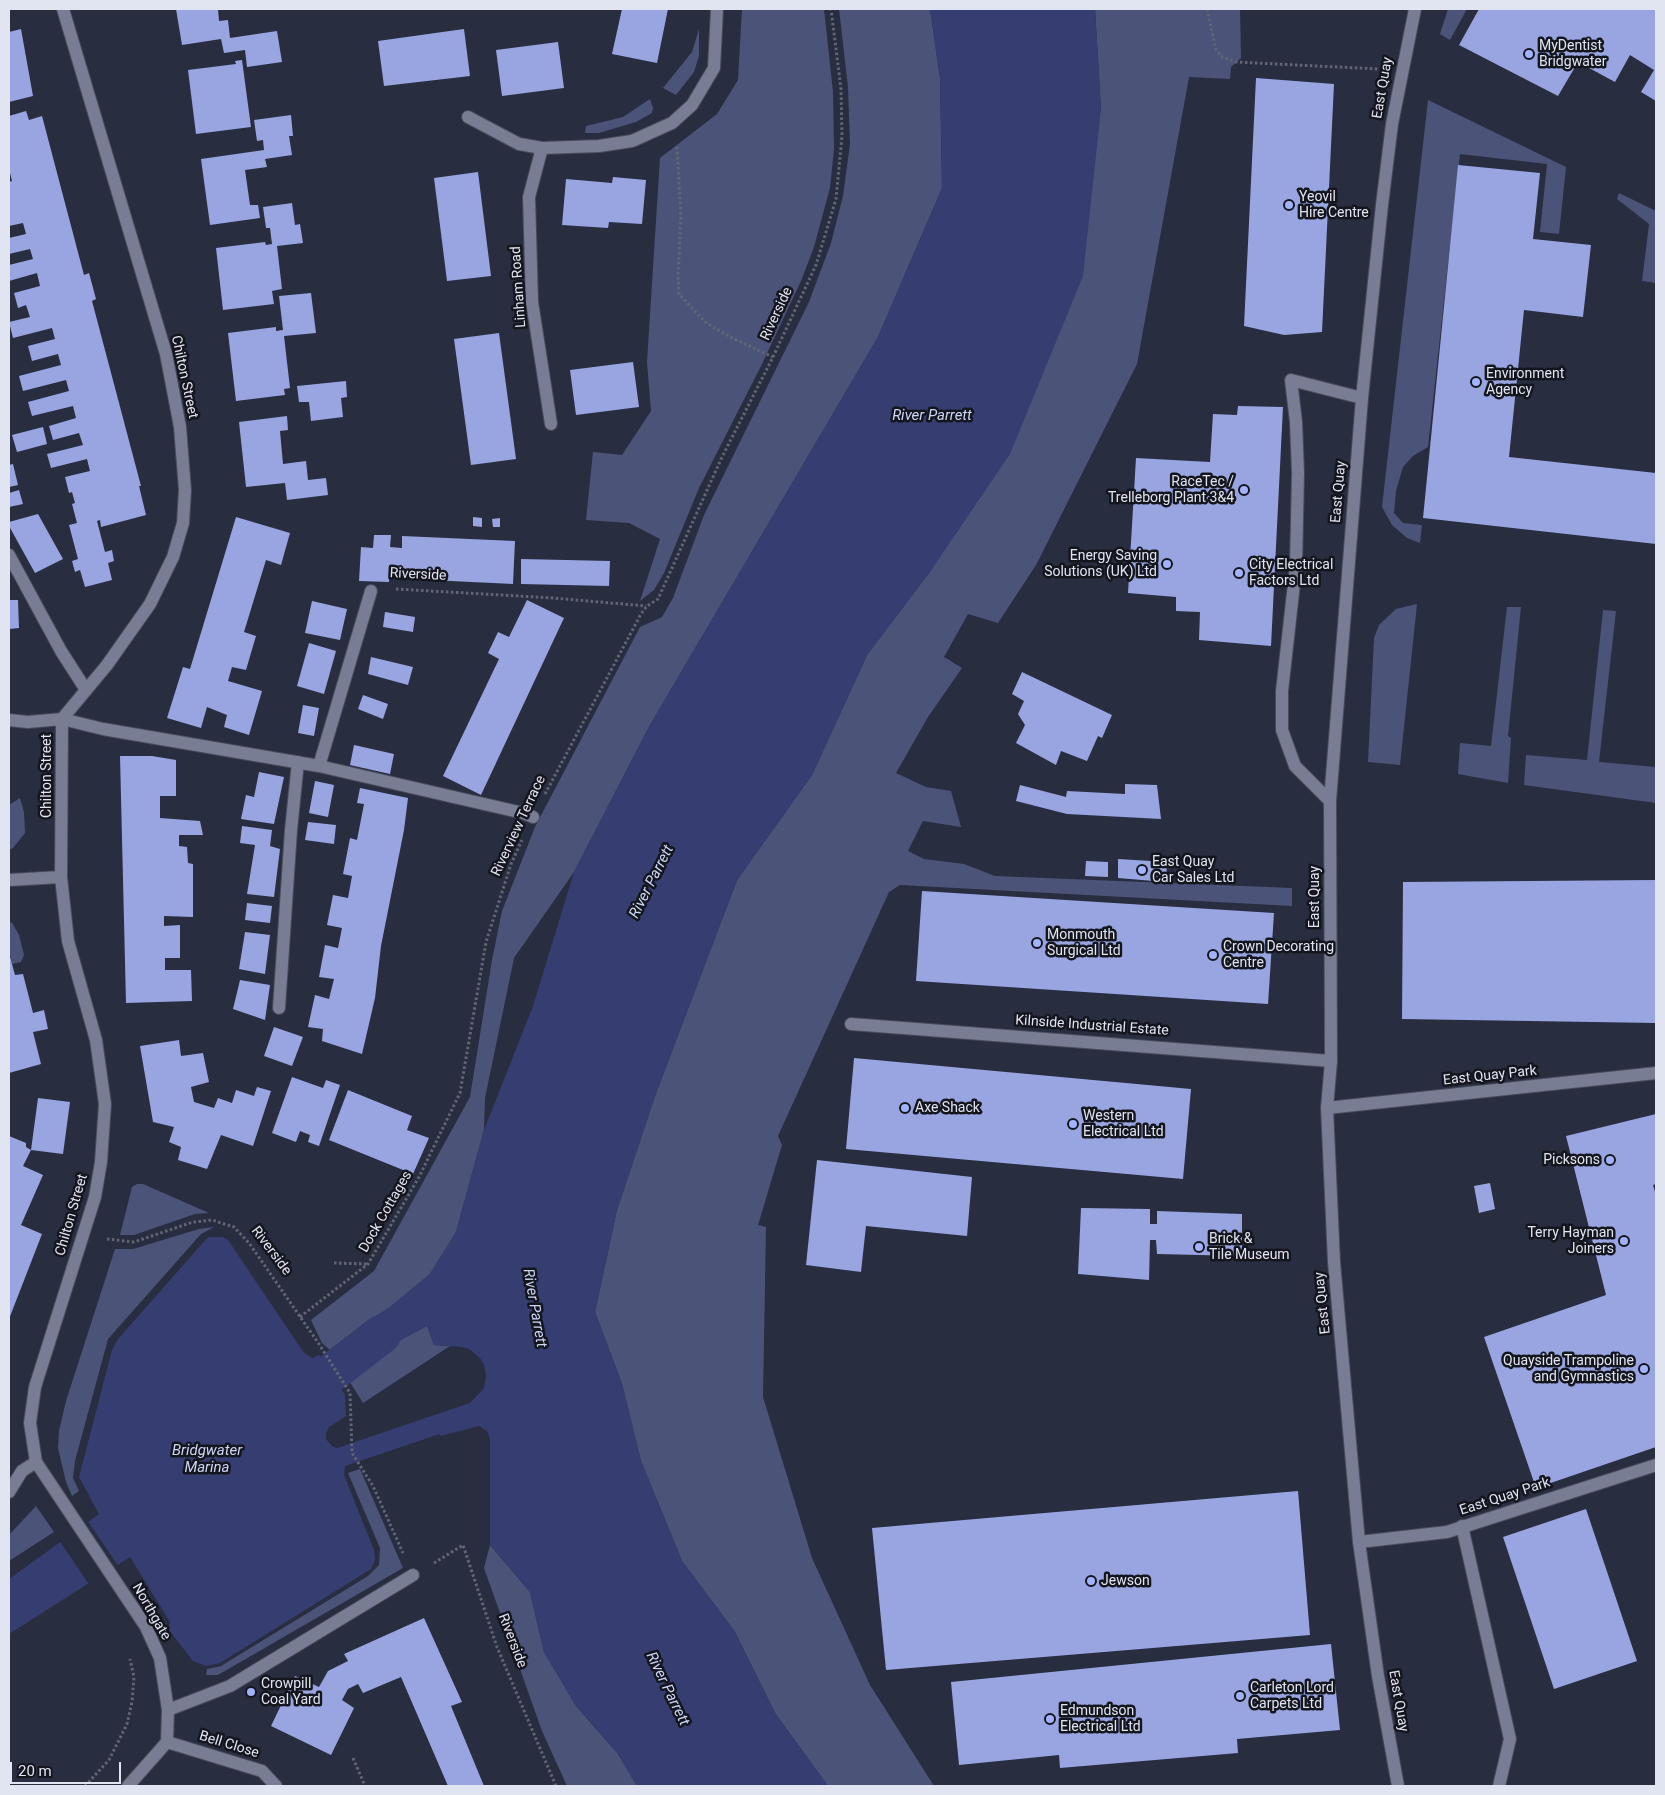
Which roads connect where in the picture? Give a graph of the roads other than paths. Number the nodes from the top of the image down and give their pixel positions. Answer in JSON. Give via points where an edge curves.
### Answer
{"nodes":[{"id":1,"x":63,"y":9,"type":"edge"},
{"id":2,"x":717,"y":9,"type":"edge"},
{"id":3,"x":1415,"y":9,"type":"edge"},
{"id":4,"x":468,"y":117,"type":"dead end"},
{"id":5,"x":542,"y":148,"type":"junction"},
{"id":6,"x":1362,"y":398,"type":"junction"},
{"id":7,"x":551,"y":424,"type":"dead end"},
{"id":8,"x":9,"y":555,"type":"edge"},
{"id":9,"x":371,"y":591,"type":"road end"},
{"id":10,"x":86,"y":690,"type":"junction"},
{"id":11,"x":62,"y":718,"type":"junction"},
{"id":12,"x":9,"y":720,"type":"edge"},
{"id":13,"x":298,"y":762,"type":"junction"},
{"id":14,"x":319,"y":766,"type":"junction"},
{"id":15,"x":1330,"y":801,"type":"junction"},
{"id":16,"x":533,"y":817,"type":"road end"},
{"id":17,"x":61,"y":877,"type":"junction"},
{"id":18,"x":9,"y":880,"type":"edge"},
{"id":19,"x":279,"y":1008,"type":"dead end"},
{"id":20,"x":851,"y":1024,"type":"dead end"},
{"id":21,"x":1331,"y":1061,"type":"junction"},
{"id":22,"x":1656,"y":1073,"type":"edge"},
{"id":23,"x":1327,"y":1108,"type":"junction"},
{"id":24,"x":36,"y":1462,"type":"junction"},
{"id":25,"x":1656,"y":1464,"type":"edge"},
{"id":26,"x":9,"y":1492,"type":"edge"},
{"id":27,"x":69,"y":1512,"type":"joint"},
{"id":28,"x":1462,"y":1526,"type":"junction"},
{"id":29,"x":1359,"y":1542,"type":"junction"},
{"id":30,"x":413,"y":1575,"type":"road end"},
{"id":31,"x":168,"y":1710,"type":"junction"},
{"id":32,"x":167,"y":1742,"type":"junction"},
{"id":33,"x":128,"y":1786,"type":"edge"},
{"id":34,"x":276,"y":1786,"type":"edge"},
{"id":35,"x":1398,"y":1786,"type":"edge"},
{"id":36,"x":1499,"y":1786,"type":"edge"}],
"edges":[{"from":1,"to":10,"type":"street","name":"Chilton Street","via":[[166,354],[180,427],[185,490],[183,524],[169,565],[150,604]]},
{"from":2,"to":5,"type":"street","via":[[714,68],[692,105],[672,123],[632,141]]},
{"from":3,"to":6,"type":"street","name":"East Quay","via":[[1400,74],[1382,206]]},
{"from":4,"to":5,"type":"street","via":[[519,144]]},
{"from":5,"to":7,"type":"street","name":"Linham Road","via":[[529,197],[532,293]]},
{"from":6,"to":15,"type":"street","name":"East Quay"},
{"from":6,"to":15,"type":"street","via":[[1291,380],[1298,473],[1296,566],[1282,691],[1282,730],[1295,766]]},
{"from":8,"to":10,"type":"street"},
{"from":9,"to":14,"type":"street"},
{"from":10,"to":11,"type":"street","name":"Chilton Street"},
{"from":11,"to":12,"type":"street","via":[[28,722]]},
{"from":11,"to":13,"type":"street","via":[[103,729]]},
{"from":11,"to":17,"type":"street","name":"Chilton Street"},
{"from":13,"to":14,"type":"street"},
{"from":13,"to":19,"type":"street"},
{"from":14,"to":16,"type":"street"},
{"from":15,"to":21,"type":"street","name":"East Quay"},
{"from":17,"to":18,"type":"street"},
{"from":17,"to":24,"type":"street","name":"Chilton Street","via":[[68,941],[96,1040],[104,1104],[101,1162],[95,1197],[35,1387],[30,1423]]},
{"from":20,"to":21,"type":"street","name":"Kilnside Industrial Estate"},
{"from":21,"to":23,"type":"street","name":"East Quay"},
{"from":22,"to":23,"type":"street","name":"East Quay Park"},
{"from":23,"to":29,"type":"street","name":"East Quay","via":[[1334,1262]]},
{"from":24,"to":26,"type":"street","via":[[22,1471]]},
{"from":24,"to":27,"type":"street","name":"Chilton Street"},
{"from":25,"to":28,"type":"street","name":"East Quay Park"},
{"from":27,"to":31,"type":"street","name":"Northgate","via":[[146,1628],[160,1658]]},
{"from":28,"to":29,"type":"street","name":"East Quay Park","via":[[1447,1532]]},
{"from":28,"to":36,"type":"street","via":[[1510,1739]]},
{"from":29,"to":35,"type":"street","name":"East Quay"},
{"from":30,"to":31,"type":"street","via":[[230,1686]]},
{"from":31,"to":32,"type":"street","name":"Northgate"},
{"from":32,"to":33,"type":"street"},
{"from":32,"to":34,"type":"street","name":"Bell Close","via":[[262,1771]]}]}
